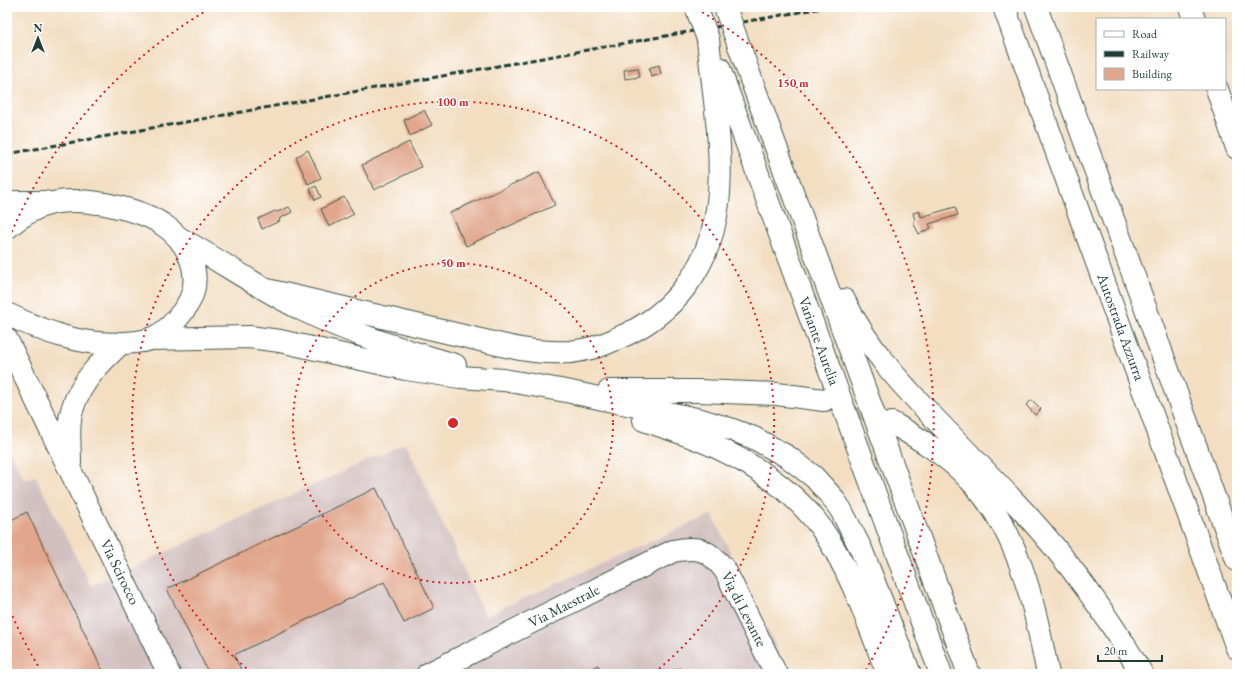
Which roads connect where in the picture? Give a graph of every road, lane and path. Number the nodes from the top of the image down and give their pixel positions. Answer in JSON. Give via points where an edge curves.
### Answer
{"nodes":[{"id":1,"x":696,"y":7,"type":"edge"},
{"id":2,"x":725,"y":7,"type":"edge"},
{"id":3,"x":1004,"y":7,"type":"edge"},
{"id":4,"x":1036,"y":7,"type":"edge"},
{"id":5,"x":1190,"y":7,"type":"edge"},
{"id":6,"x":1194,"y":18,"type":"edge"},
{"id":7,"x":719,"y":88,"type":"junction"},
{"id":8,"x":1217,"y":90,"type":"edge"},
{"id":9,"x":1237,"y":148,"type":"edge"},
{"id":10,"x":50,"y":202,"type":"junction"},
{"id":11,"x":7,"y":204,"type":"edge"},
{"id":12,"x":800,"y":213,"type":"junction"},
{"id":13,"x":7,"y":228,"type":"edge"},
{"id":14,"x":179,"y":238,"type":"junction"},
{"id":15,"x":267,"y":290,"type":"junction"},
{"id":16,"x":7,"y":314,"type":"edge"},
{"id":17,"x":150,"y":339,"type":"junction"},
{"id":18,"x":7,"y":340,"type":"edge"},
{"id":19,"x":121,"y":343,"type":"junction"},
{"id":20,"x":504,"y":380,"type":"junction"},
{"id":21,"x":566,"y":391,"type":"junction"},
{"id":22,"x":824,"y":400,"type":"tunnel mouth"},
{"id":23,"x":892,"y":423,"type":"tunnel mouth"},
{"id":24,"x":70,"y":470,"type":"junction"},
{"id":25,"x":704,"y":551,"type":"joint"},
{"id":26,"x":1237,"y":560,"type":"edge"},
{"id":27,"x":1237,"y":648,"type":"edge"},
{"id":28,"x":169,"y":674,"type":"edge"},
{"id":29,"x":428,"y":674,"type":"edge"},
{"id":30,"x":776,"y":674,"type":"edge"},
{"id":31,"x":888,"y":674,"type":"edge"},
{"id":32,"x":910,"y":674,"type":"edge"},
{"id":33,"x":941,"y":674,"type":"edge"},
{"id":34,"x":969,"y":674,"type":"edge"},
{"id":35,"x":1048,"y":674,"type":"edge"},
{"id":36,"x":1142,"y":674,"type":"edge"}],
"edges":[{"from":1,"to":7,"type":"main road","bridge":true,"via":[[708,39]]},
{"from":2,"to":12,"type":"main road","name":"Variante Aurelia","bridge":true},
{"from":3,"to":27,"type":"main road","name":"Autostrada Azzurra"},
{"from":4,"to":26,"type":"main road","name":"Autostrada Azzurra"},
{"from":5,"to":6,"type":"main road"},
{"from":7,"to":15,"type":"main road","via":[[719,188],[716,215],[706,250],[690,281],[671,304],[641,328],[624,336],[595,347],[570,352],[526,350]]},
{"from":7,"to":33,"type":"main road","name":"Variante Aurelia"},
{"from":8,"to":9,"type":"main road"},
{"from":10,"to":11,"type":"main road"},
{"from":10,"to":13,"type":"main road","via":[[24,215]]},
{"from":10,"to":14,"type":"main road","via":[[70,200],[113,206],[152,218],[169,228]]},
{"from":12,"to":34,"type":"main road","name":"Variante Aurelia"},
{"from":12,"to":36,"type":"main road","via":[[850,312],[876,353],[900,382],[1024,512],[1102,609]]},
{"from":14,"to":15,"type":"main road"},
{"from":14,"to":17,"type":"main road","via":[[192,260],[195,279],[192,293],[180,316]]},
{"from":15,"to":20,"type":"main road","via":[[303,311],[359,334]]},
{"from":16,"to":19,"type":"main road","via":[[54,334],[102,343]]},
{"from":17,"to":19,"type":"main road"},
{"from":17,"to":20,"type":"main road","via":[[249,337],[406,369]]},
{"from":18,"to":24,"type":"main road","name":"Via Scirocco"},
{"from":19,"to":24,"type":"main road","name":"Via Scirocco","via":[[87,379],[76,398],[70,426]]},
{"from":20,"to":21,"type":"main road"},
{"from":21,"to":22,"type":"main road","via":[[699,391],[777,394]]},
{"from":21,"to":31,"type":"main road","via":[[717,447],[761,471],[785,491],[819,525],[838,555]]},
{"from":21,"to":32,"type":"main road","via":[[730,428],[769,446],[814,477],[832,497],[861,549]]},
{"from":23,"to":35,"type":"main road","via":[[931,446],[961,470],[998,516],[1012,543],[1028,587]]},
{"from":24,"to":28,"type":"main road","name":"Via Scirocco"},
{"from":25,"to":29,"type":"main road","name":"Via Maestrale","via":[[688,548],[673,551]]},
{"from":25,"to":30,"type":"main road","name":"Via di Levante","via":[[715,558],[725,570]]}]}
